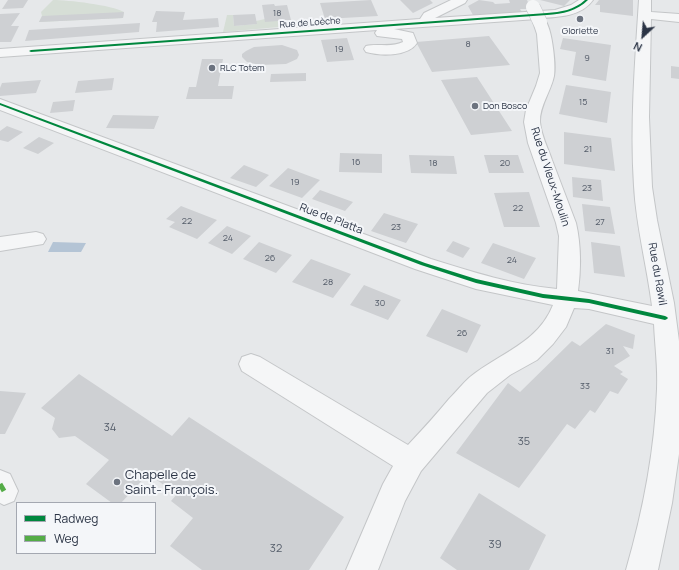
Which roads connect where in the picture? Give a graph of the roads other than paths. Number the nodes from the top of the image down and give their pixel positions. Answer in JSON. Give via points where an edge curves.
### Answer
{"nodes":[{"id":1,"x":461,"y":0,"type":"edge"},
{"id":2,"x":587,"y":0,"type":"edge"},
{"id":3,"x":532,"y":3,"type":"edge"},
{"id":4,"x":645,"y":8,"type":"edge"},
{"id":5,"x":679,"y":18,"type":"edge"},
{"id":6,"x":428,"y":23,"type":"junction"},
{"id":7,"x":314,"y":31,"type":"junction"},
{"id":8,"x":371,"y":49,"type":"dead end"},
{"id":9,"x":0,"y":53,"type":"edge"},
{"id":10,"x":0,"y":104,"type":"edge"},
{"id":11,"x":36,"y":239,"type":"dead end"},
{"id":12,"x":0,"y":244,"type":"edge"},
{"id":13,"x":566,"y":300,"type":"junction"},
{"id":14,"x":665,"y":318,"type":"junction"},
{"id":15,"x":252,"y":364,"type":"dead end"},
{"id":16,"x":411,"y":462,"type":"junction"},
{"id":17,"x":362,"y":570,"type":"edge"},
{"id":18,"x":642,"y":570,"type":"edge"}],
"edges":[{"from":1,"to":6,"type":"street","via":[[429,16]]},
{"from":2,"to":6,"type":"street","name":"Rue de Loèche","via":[[576,8],[553,13]]},
{"from":3,"to":13,"type":"street","name":"Rue du Vieux-Moulin","bridge":true,"via":[[545,41],[547,73],[532,122],[569,236],[569,280]]},
{"from":4,"to":5,"type":"street"},
{"from":4,"to":14,"type":"street","name":"Rue du Rawil","via":[[641,118],[643,188]]},
{"from":6,"to":7,"type":"street","name":"Rue de Loèche"},
{"from":7,"to":8,"type":"street","via":[[345,36],[398,33],[408,36],[410,40],[410,43],[402,48]]},
{"from":7,"to":9,"type":"street","name":"Rue de Loèche"},
{"from":10,"to":13,"type":"street","name":"Rue de Platta","via":[[423,264],[476,281]]},
{"from":11,"to":12,"type":"street"},
{"from":13,"to":14,"type":"street","name":"Rue de Platta","via":[[589,302]]},
{"from":13,"to":16,"type":"street","name":"Rue du Vieux-Moulin","via":[[558,320],[544,337],[528,353],[478,385]]},
{"from":14,"to":18,"type":"street","name":"Rue du Rawil","via":[[669,361],[669,415],[659,492]]},
{"from":15,"to":16,"type":"street"},
{"from":16,"to":17,"type":"street","name":"Rue du Vieux-Moulin","via":[[393,494]]}]}
